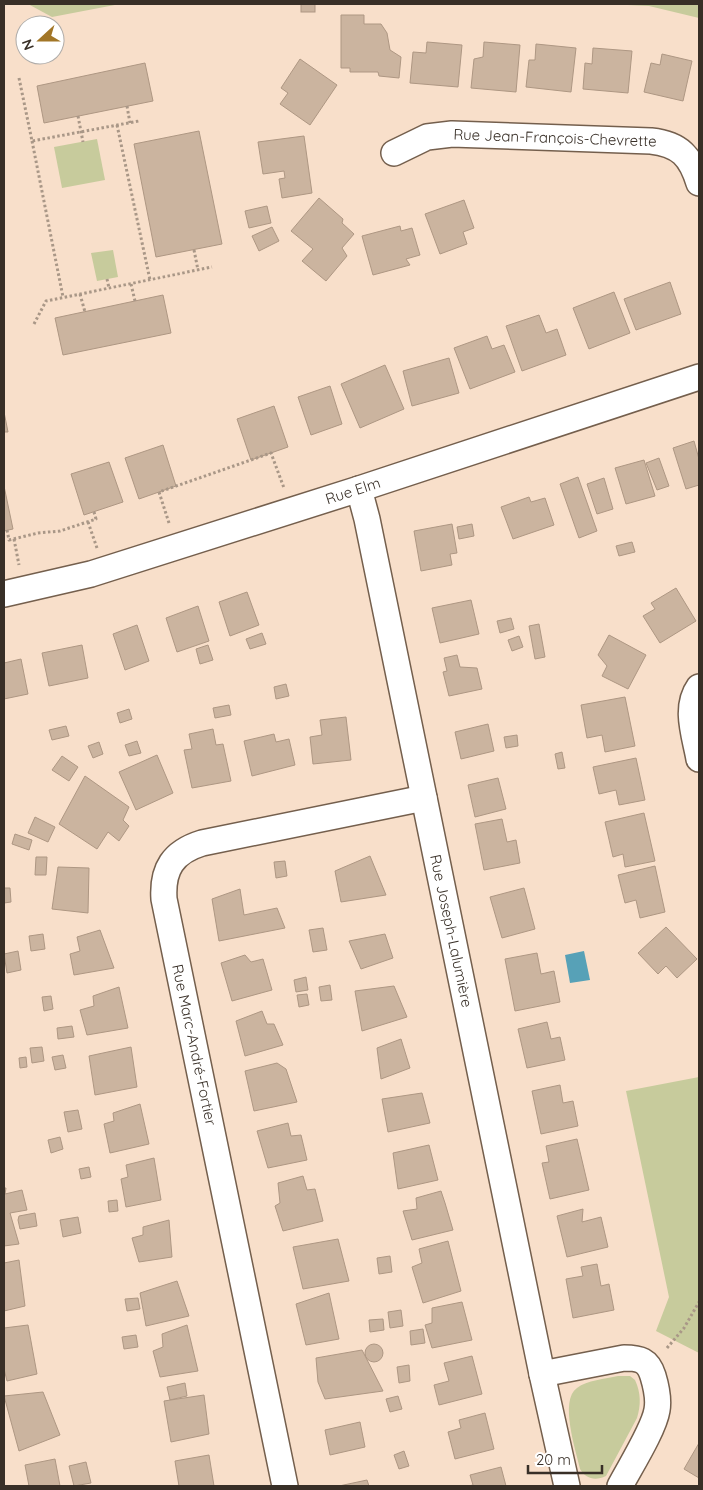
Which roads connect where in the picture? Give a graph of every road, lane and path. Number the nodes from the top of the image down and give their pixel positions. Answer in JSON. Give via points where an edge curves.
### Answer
{"nodes":[{"id":1,"x":18,"y":78,"type":"dead end"},
{"id":2,"x":127,"y":106,"type":"dead end"},
{"id":3,"x":78,"y":116,"type":"dead end"},
{"id":4,"x":139,"y":121,"type":"dead end"},
{"id":5,"x":130,"y":122,"type":"junction"},
{"id":6,"x":117,"y":125,"type":"junction"},
{"id":7,"x":81,"y":132,"type":"junction"},
{"id":8,"x":32,"y":141,"type":"junction"},
{"id":9,"x":83,"y":142,"type":"dead end"},
{"id":10,"x":394,"y":153,"type":"dead end"},
{"id":11,"x":699,"y":183,"type":"edge"},
{"id":12,"x":194,"y":250,"type":"dead end"},
{"id":13,"x":212,"y":267,"type":"dead end"},
{"id":14,"x":198,"y":270,"type":"junction"},
{"id":15,"x":107,"y":279,"type":"dead end"},
{"id":16,"x":150,"y":280,"type":"junction"},
{"id":17,"x":131,"y":284,"type":"junction"},
{"id":18,"x":109,"y":288,"type":"junction"},
{"id":19,"x":80,"y":294,"type":"junction"},
{"id":20,"x":63,"y":297,"type":"junction"},
{"id":21,"x":135,"y":301,"type":"dead end"},
{"id":22,"x":85,"y":312,"type":"dead end"},
{"id":23,"x":34,"y":324,"type":"dead end"},
{"id":24,"x":699,"y":377,"type":"edge"},
{"id":25,"x":284,"y":489,"type":"dead end"},
{"id":26,"x":359,"y":489,"type":"junction"},
{"id":27,"x":94,"y":512,"type":"dead end"},
{"id":28,"x":88,"y":522,"type":"junction"},
{"id":29,"x":169,"y":526,"type":"dead end"},
{"id":30,"x":7,"y":530,"type":"dead end"},
{"id":31,"x":14,"y":539,"type":"junction"},
{"id":32,"x":97,"y":549,"type":"dead end"},
{"id":33,"x":20,"y":567,"type":"dead end"},
{"id":34,"x":4,"y":594,"type":"edge"},
{"id":35,"x":699,"y":687,"type":"edge"},
{"id":36,"x":699,"y":759,"type":"edge"},
{"id":37,"x":424,"y":798,"type":"junction"},
{"id":38,"x":699,"y":1302,"type":"edge"},
{"id":39,"x":667,"y":1348,"type":"dead end"},
{"id":40,"x":542,"y":1374,"type":"junction"},
{"id":41,"x":285,"y":1486,"type":"edge"},
{"id":42,"x":567,"y":1486,"type":"edge"},
{"id":43,"x":620,"y":1486,"type":"edge"}],
"edges":[{"from":1,"to":8,"type":"path"},
{"from":2,"to":5,"type":"path"},
{"from":3,"to":7,"type":"path"},
{"from":4,"to":5,"type":"path"},
{"from":5,"to":6,"type":"path"},
{"from":6,"to":7,"type":"path"},
{"from":6,"to":16,"type":"path"},
{"from":7,"to":8,"type":"path"},
{"from":7,"to":9,"type":"path"},
{"from":8,"to":20,"type":"path"},
{"from":10,"to":11,"type":"street","name":"Rue Jean-François-Chevrette","via":[[427,137],[452,134],[651,141],[671,145],[686,155],[695,168]]},
{"from":12,"to":14,"type":"path"},
{"from":13,"to":14,"type":"path"},
{"from":14,"to":16,"type":"path"},
{"from":15,"to":18,"type":"path"},
{"from":16,"to":17,"type":"path"},
{"from":17,"to":18,"type":"path"},
{"from":17,"to":21,"type":"path"},
{"from":18,"to":19,"type":"path"},
{"from":19,"to":20,"type":"path"},
{"from":19,"to":22,"type":"path"},
{"from":20,"to":23,"type":"path","via":[[46,301]]},
{"from":24,"to":26,"type":"street","name":"Rue Elm"},
{"from":25,"to":29,"type":"path","via":[[271,453],[159,492]]},
{"from":26,"to":34,"type":"street","name":"Rue Elm","via":[[90,574]]},
{"from":26,"to":37,"type":"street","name":"Rue Joseph-Lalumière","via":[[368,519]]},
{"from":27,"to":28,"type":"path","via":[[96,520]]},
{"from":28,"to":31,"type":"path","via":[[60,531]]},
{"from":28,"to":32,"type":"path"},
{"from":30,"to":31,"type":"path","via":[[9,540]]},
{"from":31,"to":33,"type":"path"},
{"from":35,"to":36,"type":"street","via":[[691,709]]},
{"from":37,"to":40,"type":"street","name":"Rue Joseph-Lalumière"},
{"from":37,"to":41,"type":"street","name":"Rue Marc-André-Fortier","via":[[196,845],[179,853],[165,875],[164,900]]},
{"from":38,"to":39,"type":"path","via":[[684,1328]]},
{"from":40,"to":42,"type":"street","name":"Rue Joseph-Lalumière"},
{"from":40,"to":43,"type":"street","via":[[624,1358],[644,1360],[650,1367],[658,1400],[657,1411]]}]}
